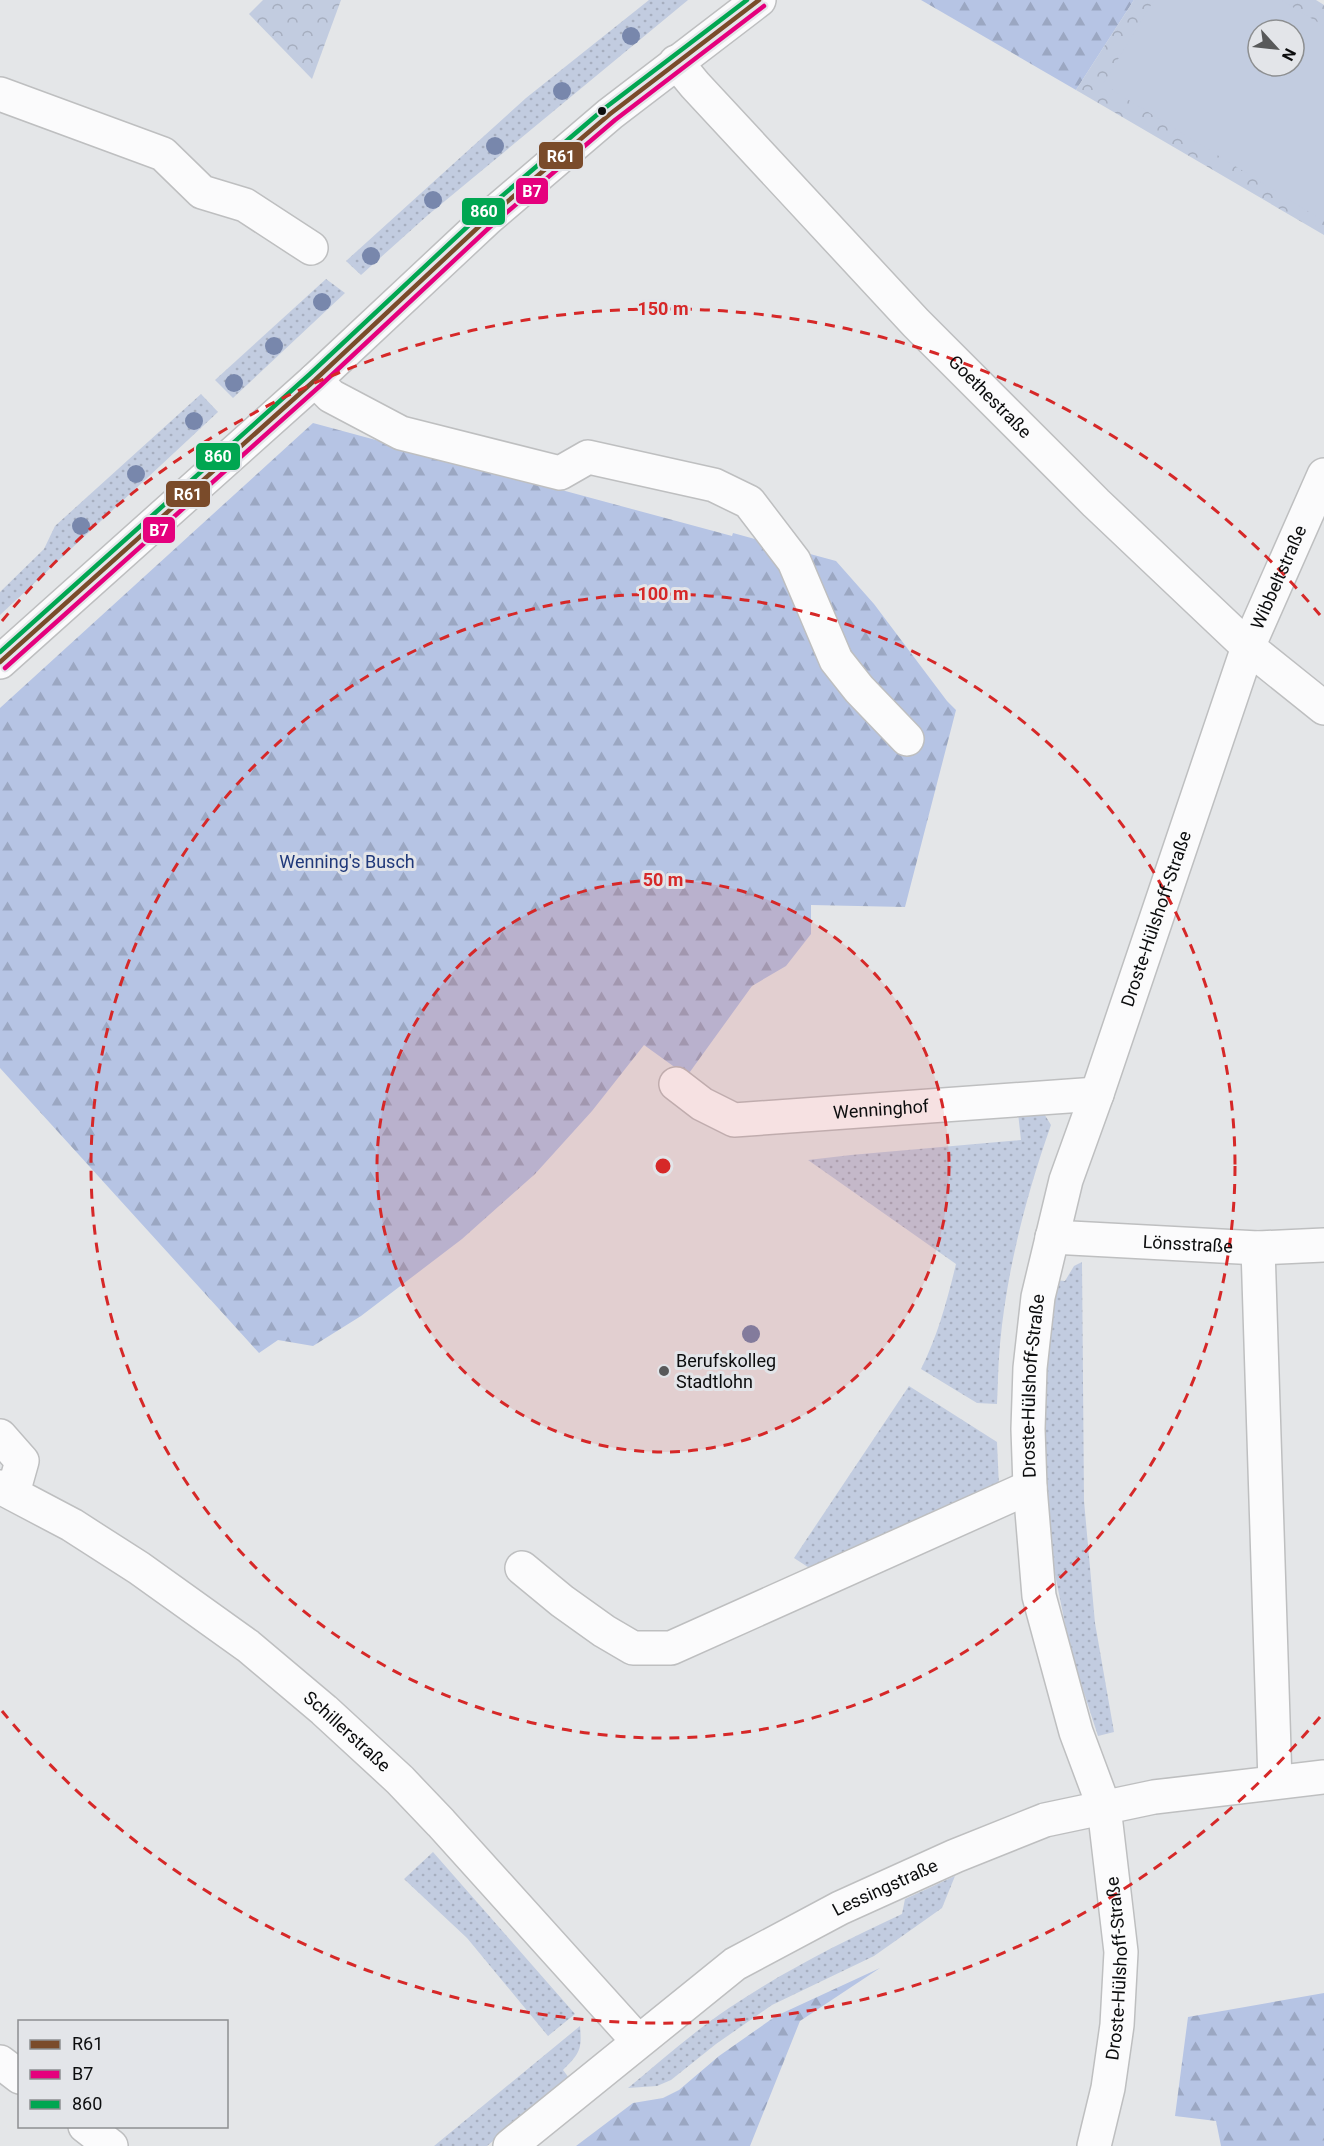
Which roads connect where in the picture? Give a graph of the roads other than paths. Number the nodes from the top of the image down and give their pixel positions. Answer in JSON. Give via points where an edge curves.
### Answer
{"nodes":[{"id":1,"x":759,"y":0,"type":"edge"},
{"id":2,"x":676,"y":62,"type":"junction"},
{"id":3,"x":0,"y":94,"type":"edge"},
{"id":4,"x":311,"y":248,"type":"dead end"},
{"id":5,"x":315,"y":380,"type":"junction"},
{"id":6,"x":1324,"y":475,"type":"edge"},
{"id":7,"x":1248,"y":647,"type":"junction"},
{"id":8,"x":0,"y":662,"type":"edge"},
{"id":9,"x":1324,"y":708,"type":"edge"},
{"id":10,"x":907,"y":739,"type":"dead end"},
{"id":11,"x":676,"y":1084,"type":"dead end"},
{"id":12,"x":1097,"y":1094,"type":"junction"},
{"id":13,"x":1052,"y":1237,"type":"junction"},
{"id":14,"x":1324,"y":1245,"type":"edge"},
{"id":15,"x":1258,"y":1248,"type":"junction"},
{"id":16,"x":0,"y":1436,"type":"edge"},
{"id":17,"x":1030,"y":1486,"type":"junction"},
{"id":18,"x":7,"y":1490,"type":"edge"},
{"id":19,"x":522,"y":1568,"type":"dead end"},
{"id":20,"x":1324,"y":1777,"type":"edge"},
{"id":21,"x":1275,"y":1782,"type":"junction"},
{"id":22,"x":1104,"y":1807,"type":"junction"},
{"id":23,"x":638,"y":2041,"type":"junction"},
{"id":24,"x":0,"y":2062,"type":"edge"},
{"id":25,"x":18,"y":2076,"type":"edge"},
{"id":26,"x":86,"y":2128,"type":"edge"},
{"id":27,"x":111,"y":2146,"type":"edge"},
{"id":28,"x":510,"y":2146,"type":"edge"},
{"id":29,"x":1094,"y":2146,"type":"edge"}],
"edges":[{"from":1,"to":2,"type":"street"},
{"from":2,"to":5,"type":"street","via":[[487,219]]},
{"from":2,"to":7,"type":"street","name":"Goethestraße","via":[[916,323],[1096,503]]},
{"from":3,"to":4,"type":"street","via":[[163,154],[202,192],[245,205]]},
{"from":5,"to":8,"type":"street"},
{"from":5,"to":10,"type":"street","via":[[331,396],[401,433],[560,473],[588,457],[714,485],[748,502],[794,561],[836,660]]},
{"from":6,"to":7,"type":"street","name":"Wibbeltstraße"},
{"from":7,"to":9,"type":"street","name":"Goethestraße"},
{"from":7,"to":12,"type":"street","name":"Droste-Hülshoff-Straße"},
{"from":11,"to":12,"type":"street","name":"Wenninghof","via":[[702,1104],[734,1120]]},
{"from":12,"to":13,"type":"street","name":"Droste-Hülshoff-Straße","via":[[1066,1180]]},
{"from":13,"to":15,"type":"street","name":"Lönsstraße"},
{"from":13,"to":17,"type":"street","name":"Droste-Hülshoff-Straße","via":[[1038,1297],[1030,1368]]},
{"from":14,"to":15,"type":"street","name":"Lönsstraße"},
{"from":15,"to":21,"type":"street"},
{"from":16,"to":18,"type":"street","via":[[22,1461]]},
{"from":17,"to":19,"type":"street","via":[[671,1648],[633,1647],[604,1631]]},
{"from":17,"to":22,"type":"street","name":"Droste-Hülshoff-Straße","via":[[1039,1596],[1076,1732]]},
{"from":18,"to":23,"type":"street","name":"Schillerstraße","via":[[139,1568],[249,1646],[324,1710],[441,1823]]},
{"from":20,"to":21,"type":"street","name":"Lessingstraße"},
{"from":21,"to":22,"type":"street","name":"Lessingstraße"},
{"from":22,"to":23,"type":"street","name":"Lessingstraße","via":[[1044,1820],[840,1908],[735,1964]]},
{"from":22,"to":29,"type":"street","name":"Droste-Hülshoff-Straße","via":[[1121,1952],[1117,2025]]},
{"from":23,"to":28,"type":"street","name":"Lessingstraße"},
{"from":24,"to":25,"type":"street"},
{"from":26,"to":27,"type":"street"}]}
